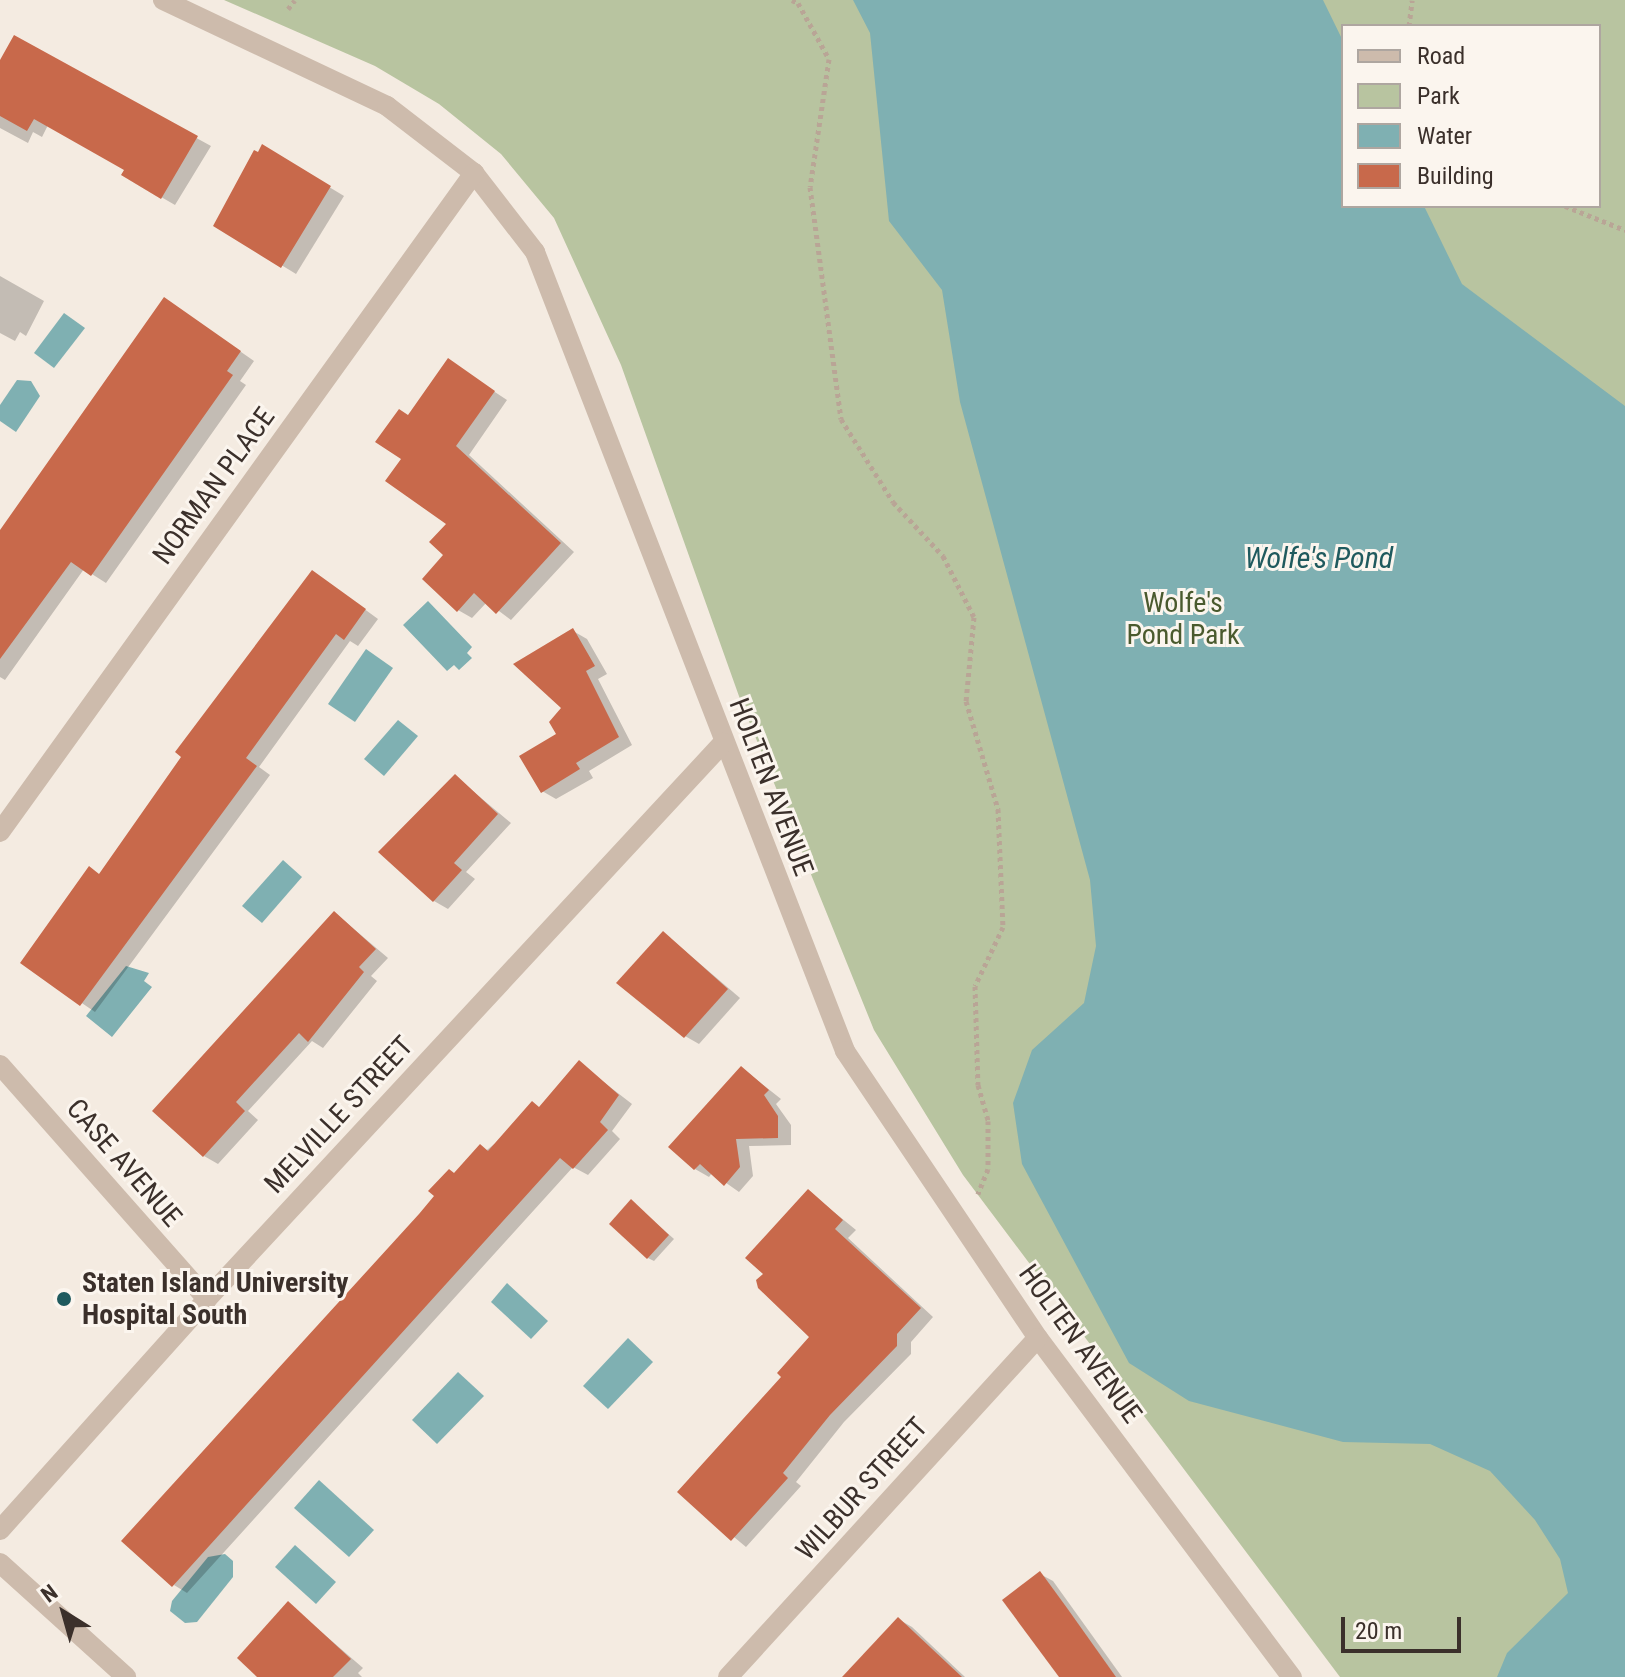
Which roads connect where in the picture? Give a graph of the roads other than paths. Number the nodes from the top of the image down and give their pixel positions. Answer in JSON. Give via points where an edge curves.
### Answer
{"nodes":[{"id":1,"x":163,"y":0,"type":"edge"},
{"id":2,"x":474,"y":173,"type":"junction"},
{"id":3,"x":723,"y":743,"type":"junction"},
{"id":4,"x":0,"y":832,"type":"edge"},
{"id":5,"x":0,"y":1065,"type":"edge"},
{"id":6,"x":207,"y":1299,"type":"junction"},
{"id":7,"x":1038,"y":1338,"type":"junction"},
{"id":8,"x":0,"y":1530,"type":"edge"},
{"id":9,"x":0,"y":1563,"type":"edge"},
{"id":10,"x":126,"y":1677,"type":"edge"},
{"id":11,"x":728,"y":1677,"type":"edge"},
{"id":12,"x":1292,"y":1677,"type":"edge"}],
"edges":[{"from":1,"to":2,"type":"street","name":"HOLTEN AVENUE","via":[[387,106]]},
{"from":2,"to":3,"type":"street","name":"HOLTEN AVENUE","via":[[535,252]]},
{"from":2,"to":4,"type":"street","name":"NORMAN PLACE"},
{"from":3,"to":6,"type":"street","name":"MELVILLE STREET"},
{"from":3,"to":7,"type":"street","name":"HOLTEN AVENUE","via":[[845,1051]]},
{"from":5,"to":6,"type":"street","name":"CASE AVENUE"},
{"from":6,"to":8,"type":"street","name":"MELVILLE STREET"},
{"from":7,"to":11,"type":"street","name":"WILBUR STREET"},
{"from":7,"to":12,"type":"street","name":"HOLTEN AVENUE"},
{"from":9,"to":10,"type":"street"}]}
